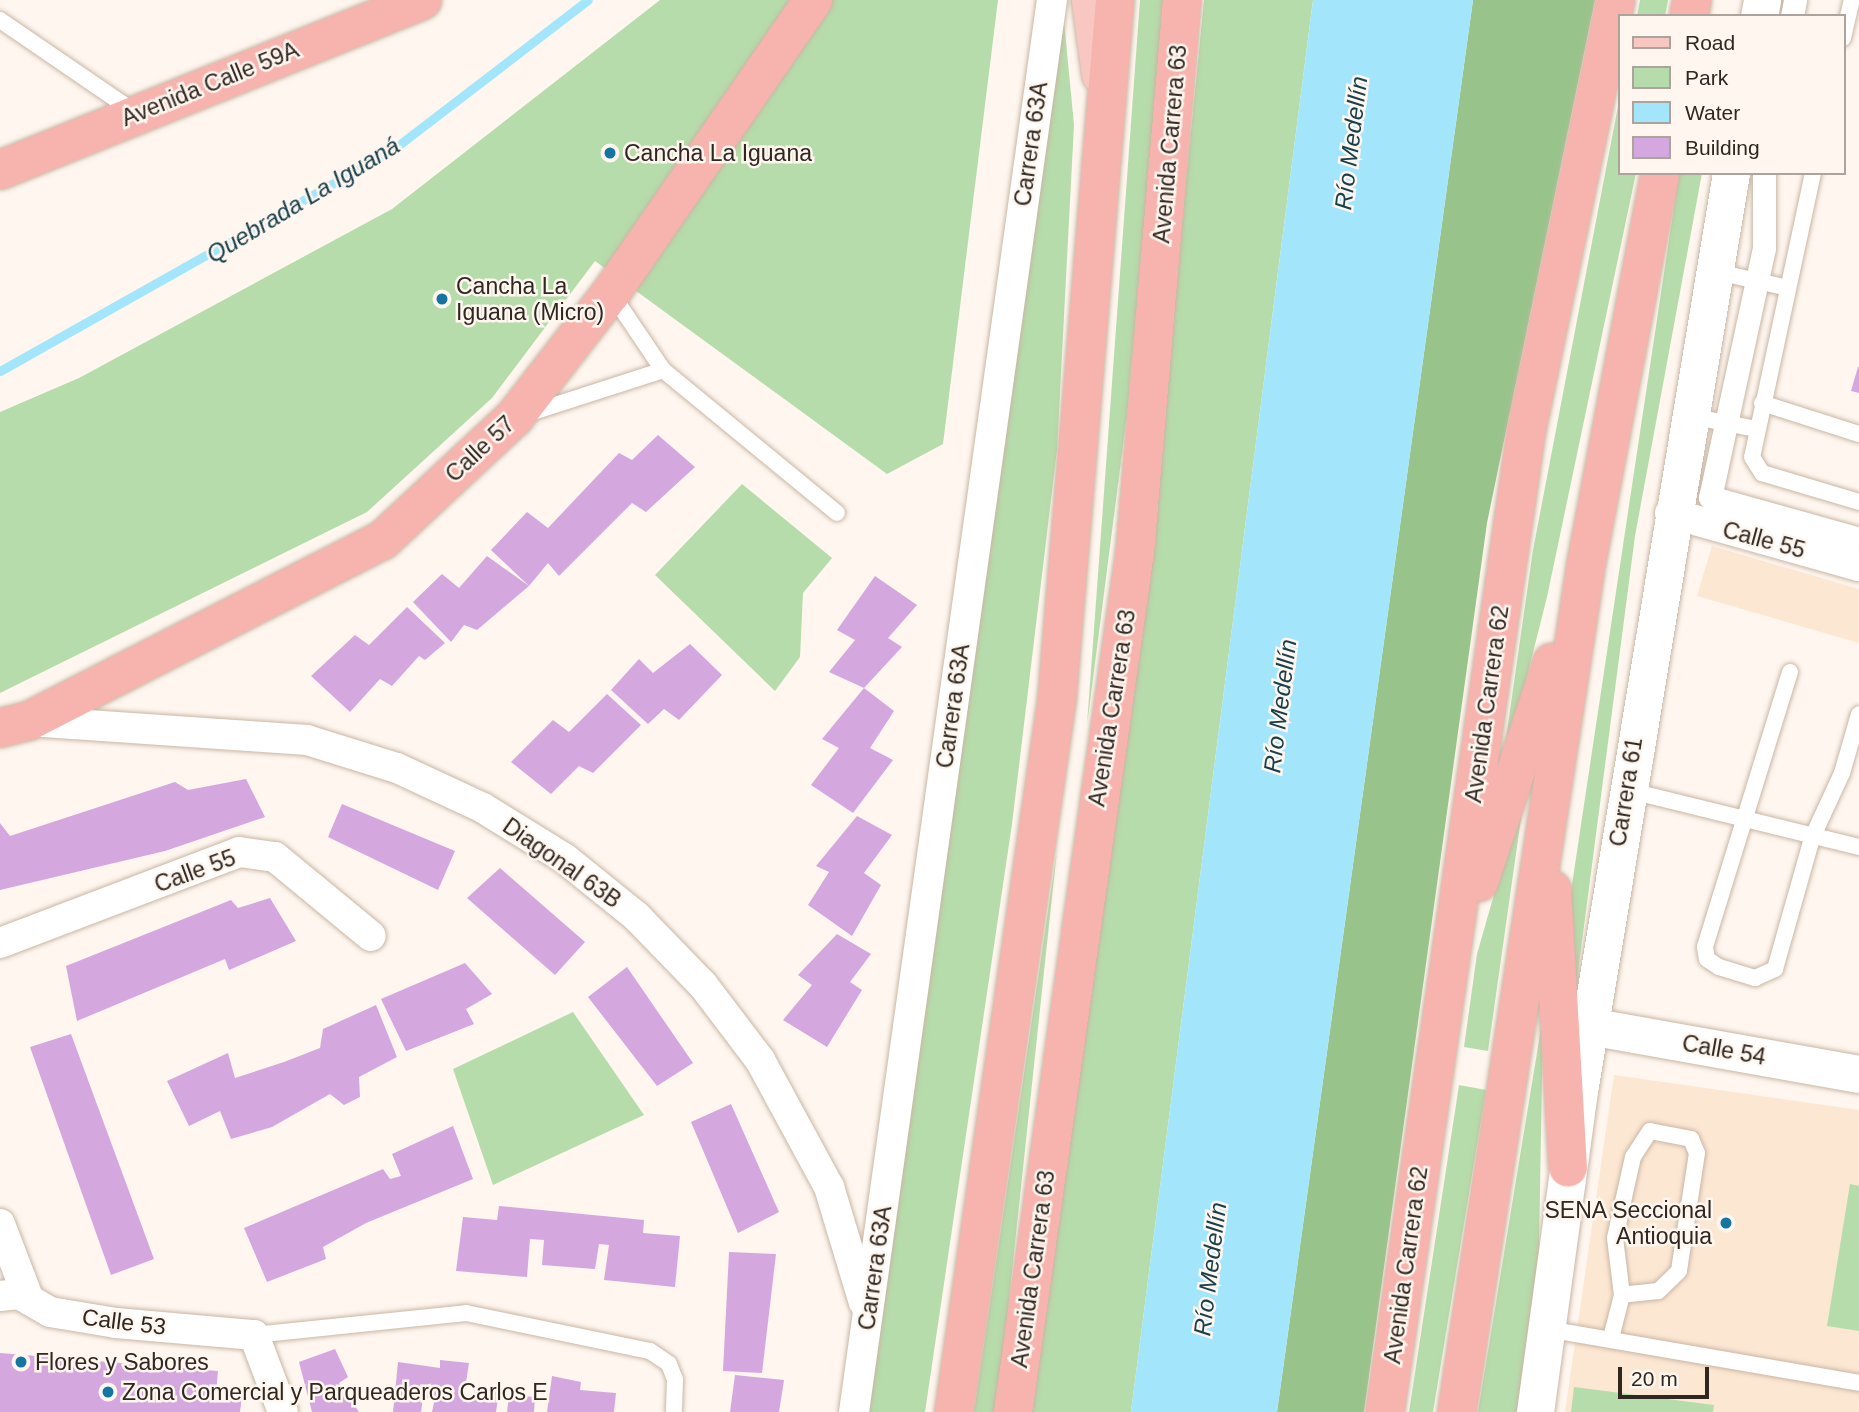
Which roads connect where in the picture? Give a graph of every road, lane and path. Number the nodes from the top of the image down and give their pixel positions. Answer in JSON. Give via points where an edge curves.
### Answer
{"nodes":[{"id":1,"x":422,"y":0,"type":"edge"},
{"id":2,"x":813,"y":0,"type":"edge"},
{"id":3,"x":1052,"y":0,"type":"edge"},
{"id":4,"x":1091,"y":0,"type":"edge"},
{"id":5,"x":1115,"y":0,"type":"edge"},
{"id":6,"x":1182,"y":0,"type":"edge"},
{"id":7,"x":1616,"y":0,"type":"edge"},
{"id":8,"x":1852,"y":0,"type":"edge"},
{"id":9,"x":0,"y":20,"type":"edge"},
{"id":10,"x":1845,"y":30,"type":"edge"},
{"id":11,"x":1106,"y":107,"type":"junction"},
{"id":12,"x":136,"y":113,"type":"junction"},
{"id":13,"x":0,"y":170,"type":"edge"},
{"id":14,"x":1660,"y":175,"type":"edge"},
{"id":15,"x":1731,"y":175,"type":"edge"},
{"id":16,"x":1764,"y":175,"type":"edge"},
{"id":17,"x":1813,"y":175,"type":"edge"},
{"id":18,"x":1713,"y":271,"type":"junction"},
{"id":19,"x":1755,"y":281,"type":"junction"},
{"id":20,"x":1788,"y":288,"type":"junction"},
{"id":21,"x":611,"y":293,"type":"junction"},
{"id":22,"x":663,"y":370,"type":"junction"},
{"id":23,"x":1762,"y":403,"type":"junction"},
{"id":24,"x":1687,"y":415,"type":"junction"},
{"id":25,"x":514,"y":418,"type":"junction"},
{"id":26,"x":1723,"y":423,"type":"junction"},
{"id":27,"x":1756,"y":429,"type":"junction"},
{"id":28,"x":1859,"y":434,"type":"edge"},
{"id":29,"x":1859,"y":502,"type":"edge"},
{"id":30,"x":837,"y":513,"type":"dead end"},
{"id":31,"x":1670,"y":513,"type":"junction"},
{"id":32,"x":1859,"y":539,"type":"edge"},
{"id":33,"x":1586,"y":565,"type":"junction"},
{"id":34,"x":1859,"y":566,"type":"edge"},
{"id":35,"x":1790,"y":672,"type":"dead end"},
{"id":36,"x":1057,"y":699,"type":"junction"},
{"id":37,"x":1859,"y":714,"type":"edge"},
{"id":38,"x":14,"y":725,"type":"edge"},
{"id":39,"x":1627,"y":790,"type":"junction"},
{"id":40,"x":1548,"y":814,"type":"junction"},
{"id":41,"x":1743,"y":816,"type":"junction"},
{"id":42,"x":1812,"y":838,"type":"junction"},
{"id":43,"x":1859,"y":847,"type":"edge"},
{"id":44,"x":1081,"y":913,"type":"junction"},
{"id":45,"x":372,"y":936,"type":"dead end"},
{"id":46,"x":0,"y":943,"type":"edge"},
{"id":47,"x":1448,"y":972,"type":"junction"},
{"id":48,"x":1589,"y":1026,"type":"junction"},
{"id":49,"x":1859,"y":1074,"type":"edge"},
{"id":50,"x":1568,"y":1168,"type":"junction"},
{"id":51,"x":0,"y":1224,"type":"edge"},
{"id":52,"x":1622,"y":1295,"type":"junction"},
{"id":53,"x":15,"y":1298,"type":"edge"},
{"id":54,"x":867,"y":1319,"type":"junction"},
{"id":55,"x":1546,"y":1329,"type":"junction"},
{"id":56,"x":254,"y":1335,"type":"junction"},
{"id":57,"x":1611,"y":1338,"type":"junction"},
{"id":58,"x":1859,"y":1383,"type":"edge"},
{"id":59,"x":283,"y":1412,"type":"edge"},
{"id":60,"x":674,"y":1412,"type":"edge"},
{"id":61,"x":854,"y":1412,"type":"edge"},
{"id":62,"x":954,"y":1412,"type":"edge"},
{"id":63,"x":1013,"y":1412,"type":"edge"},
{"id":64,"x":1385,"y":1412,"type":"edge"},
{"id":65,"x":1457,"y":1412,"type":"edge"},
{"id":66,"x":1535,"y":1412,"type":"edge"}],
"edges":[{"from":1,"to":12,"type":"highway","name":"Avenida Calle 59A"},
{"from":2,"to":21,"type":"highway","name":"Calle 57"},
{"from":3,"to":54,"type":"street","name":"Carrera 63A"},
{"from":4,"to":11,"type":"main road"},
{"from":5,"to":11,"type":"highway"},
{"from":6,"to":44,"type":"highway","name":"Avenida Carrera 63","via":[[1135,552]]},
{"from":7,"to":47,"type":"highway","name":"Avenida Carrera 62","via":[[1526,433]]},
{"from":8,"to":10,"type":"lane"},
{"from":9,"to":12,"type":"lane"},
{"from":11,"to":36,"type":"highway","via":[[1078,503]]},
{"from":12,"to":13,"type":"highway","name":"Avenida Calle 59A"},
{"from":14,"to":33,"type":"highway"},
{"from":15,"to":18,"type":"street","name":"Carrera 61"},
{"from":16,"to":19,"type":"street","via":[[1768,222]]},
{"from":17,"to":20,"type":"lane"},
{"from":18,"to":19,"type":"lane"},
{"from":18,"to":24,"type":"street","name":"Carrera 61"},
{"from":19,"to":20,"type":"lane"},
{"from":19,"to":26,"type":"street"},
{"from":20,"to":23,"type":"lane"},
{"from":21,"to":22,"type":"lane"},
{"from":21,"to":25,"type":"highway","name":"Calle 57"},
{"from":22,"to":25,"type":"lane"},
{"from":22,"to":30,"type":"lane"},
{"from":23,"to":27,"type":"lane"},
{"from":23,"to":28,"type":"lane"},
{"from":24,"to":26,"type":"lane"},
{"from":24,"to":31,"type":"street","name":"Carrera 61"},
{"from":25,"to":38,"type":"highway","name":"Calle 57","via":[[383,540]]},
{"from":26,"to":27,"type":"lane"},
{"from":26,"to":32,"type":"street","via":[[1710,497]]},
{"from":27,"to":29,"type":"lane","via":[[1752,457],[1762,473]]},
{"from":31,"to":34,"type":"street","name":"Calle 55"},
{"from":31,"to":39,"type":"street","name":"Carrera 61"},
{"from":33,"to":40,"type":"highway"},
{"from":33,"to":47,"type":"highway"},
{"from":35,"to":41,"type":"lane"},
{"from":36,"to":44,"type":"highway"},
{"from":36,"to":62,"type":"highway"},
{"from":37,"to":42,"type":"lane","via":[[1842,773]]},
{"from":38,"to":54,"type":"street","name":"Diagonal 63B","via":[[306,740],[397,768],[483,808],[564,858],[647,926],[703,985],[760,1060],[829,1187]]},
{"from":39,"to":41,"type":"lane"},
{"from":39,"to":48,"type":"street","name":"Carrera 61"},
{"from":40,"to":50,"type":"highway"},
{"from":40,"to":65,"type":"highway"},
{"from":41,"to":42,"type":"lane"},
{"from":41,"to":42,"type":"lane","via":[[1704,947],[1707,959],[1719,967],[1755,978],[1775,969]]},
{"from":42,"to":43,"type":"lane"},
{"from":44,"to":63,"type":"highway","name":"Avenida Carrera 63"},
{"from":45,"to":46,"type":"street","name":"Calle 55","via":[[275,857],[239,852]]},
{"from":47,"to":64,"type":"highway","name":"Avenida Carrera 62"},
{"from":48,"to":49,"type":"street","name":"Calle 54"},
{"from":48,"to":50,"type":"street","name":"Carrera 61"},
{"from":50,"to":55,"type":"street","name":"Carrera 61"},
{"from":51,"to":53,"type":"street"},
{"from":52,"to":52,"type":"lane","via":[[1658,1291],[1679,1271],[1697,1153],[1691,1139],[1642,1134],[1615,1238],[1614,1273]]},
{"from":52,"to":57,"type":"lane"},
{"from":53,"to":56,"type":"street","name":"Calle 53","via":[[76,1317]]},
{"from":54,"to":61,"type":"street","name":"Carrera 63A"},
{"from":55,"to":57,"type":"lane"},
{"from":55,"to":66,"type":"street","name":"Carrera 61"},
{"from":56,"to":59,"type":"street"},
{"from":56,"to":60,"type":"lane","via":[[466,1313],[650,1352],[669,1364],[676,1380]]},
{"from":57,"to":58,"type":"lane"}]}
